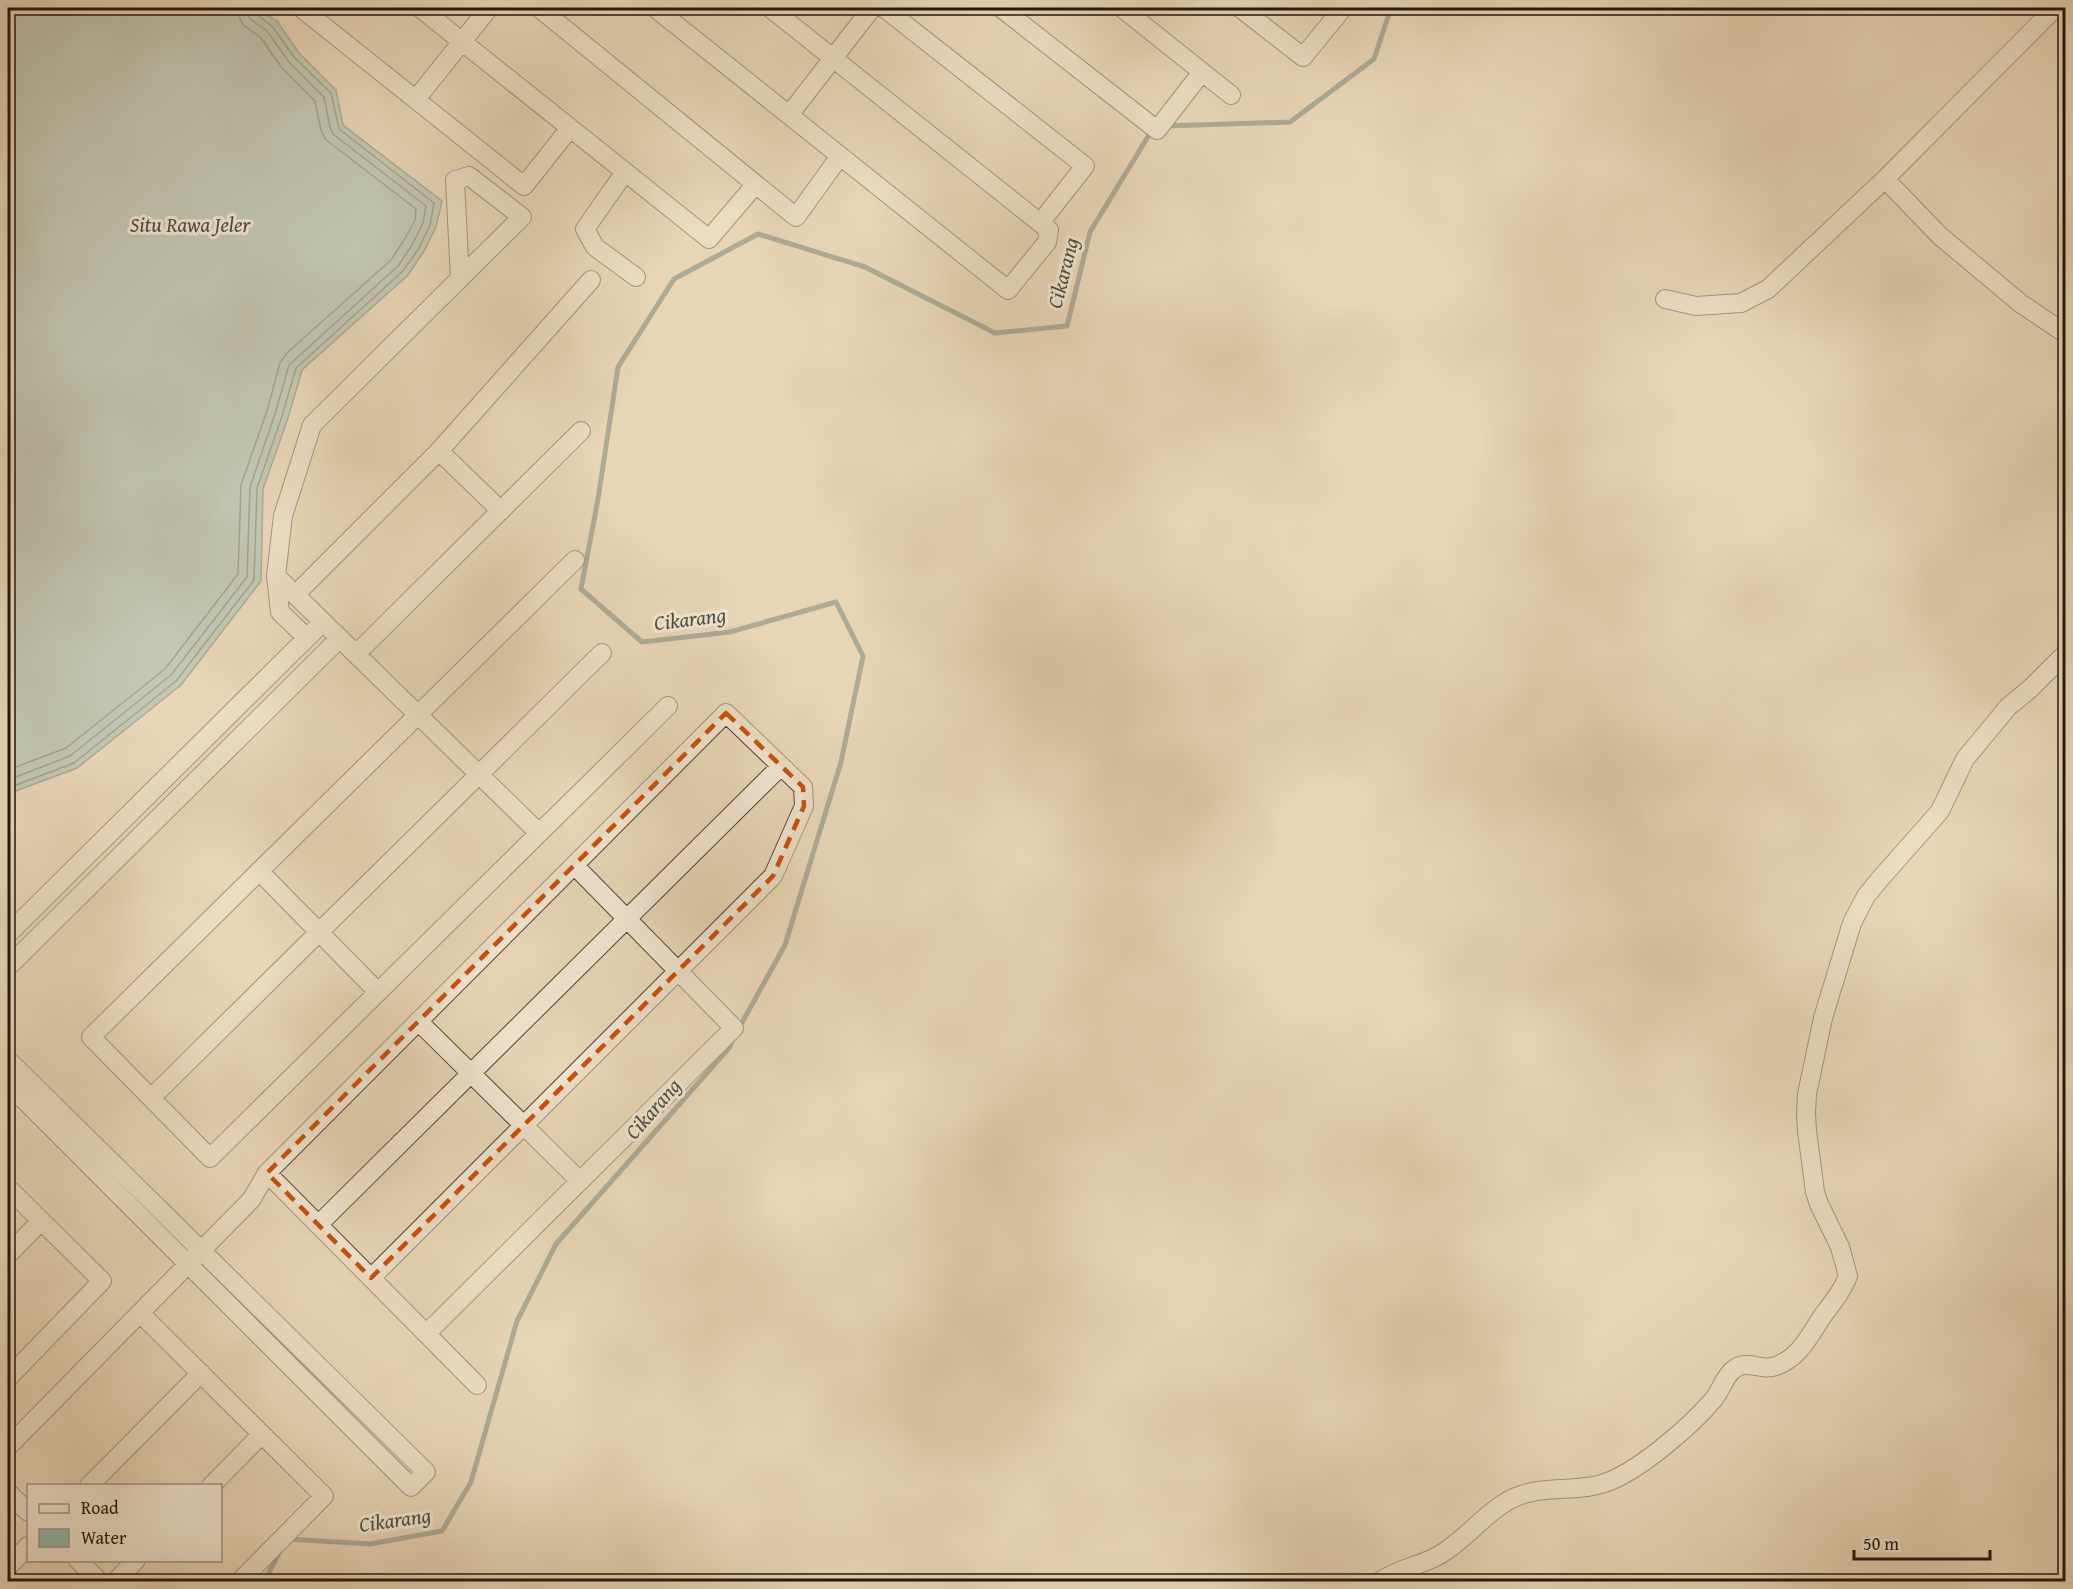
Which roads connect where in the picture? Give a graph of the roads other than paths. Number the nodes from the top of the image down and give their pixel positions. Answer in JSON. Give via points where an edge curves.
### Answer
{"nodes":[{"id":1,"x":301,"y":8,"type":"edge"},
{"id":2,"x":420,"y":8,"type":"edge"},
{"id":3,"x":489,"y":8,"type":"edge"},
{"id":4,"x":539,"y":8,"type":"edge"},
{"id":5,"x":655,"y":8,"type":"edge"},
{"id":6,"x":770,"y":8,"type":"edge"},
{"id":7,"x":872,"y":8,"type":"edge"},
{"id":8,"x":884,"y":8,"type":"edge"},
{"id":9,"x":1001,"y":8,"type":"edge"},
{"id":10,"x":1122,"y":8,"type":"edge"},
{"id":11,"x":1240,"y":8,"type":"edge"},
{"id":12,"x":1343,"y":8,"type":"edge"},
{"id":13,"x":2055,"y":8,"type":"edge"},
{"id":14,"x":462,"y":41,"type":"junction"},
{"id":15,"x":833,"y":58,"type":"junction"},
{"id":16,"x":1202,"y":72,"type":"junction"},
{"id":17,"x":1231,"y":95,"type":"dead end"},
{"id":18,"x":416,"y":99,"type":"junction"},
{"id":19,"x":789,"y":115,"type":"junction"},
{"id":20,"x":570,"y":128,"type":"junction"},
{"id":21,"x":840,"y":156,"type":"junction"},
{"id":22,"x":625,"y":172,"type":"junction"},
{"id":23,"x":1885,"y":178,"type":"junction"},
{"id":24,"x":755,"y":185,"type":"junction"},
{"id":25,"x":1040,"y":223,"type":"junction"},
{"id":26,"x":636,"y":278,"type":"dead end"},
{"id":27,"x":460,"y":279,"type":"junction"},
{"id":28,"x":591,"y":280,"type":"dead end"},
{"id":29,"x":1665,"y":299,"type":"dead end"},
{"id":30,"x":2066,"y":334,"type":"edge"},
{"id":31,"x":581,"y":431,"type":"dead end"},
{"id":32,"x":439,"y":451,"type":"junction"},
{"id":33,"x":501,"y":511,"type":"junction"},
{"id":34,"x":575,"y":560,"type":"dead end"},
{"id":35,"x":276,"y":576,"type":"junction"},
{"id":36,"x":295,"y":595,"type":"junction"},
{"id":37,"x":323,"y":622,"type":"junction"},
{"id":38,"x":307,"y":638,"type":"junction"},
{"id":39,"x":340,"y":638,"type":"junction"},
{"id":40,"x":602,"y":653,"type":"dead end"},
{"id":41,"x":2066,"y":653,"type":"edge"},
{"id":42,"x":356,"y":654,"type":"junction"},
{"id":43,"x":277,"y":667,"type":"junction"},
{"id":44,"x":294,"y":683,"type":"junction"},
{"id":45,"x":668,"y":706,"type":"dead end"},
{"id":46,"x":418,"y":715,"type":"junction"},
{"id":47,"x":781,"y":766,"type":"junction"},
{"id":48,"x":479,"y":775,"type":"junction"},
{"id":49,"x":139,"y":804,"type":"junction"},
{"id":50,"x":156,"y":820,"type":"junction"},
{"id":51,"x":539,"y":833,"type":"junction"},
{"id":52,"x":574,"y":865,"type":"junction"},
{"id":53,"x":259,"y":871,"type":"junction"},
{"id":54,"x":627,"y":919,"type":"junction"},
{"id":55,"x":319,"y":932,"type":"junction"},
{"id":56,"x":8,"y":934,"type":"edge"},
{"id":57,"x":8,"y":967,"type":"edge"},
{"id":58,"x":678,"y":971,"type":"junction"},
{"id":59,"x":378,"y":992,"type":"junction"},
{"id":60,"x":418,"y":1021,"type":"junction"},
{"id":61,"x":8,"y":1060,"type":"edge"},
{"id":62,"x":471,"y":1073,"type":"junction"},
{"id":63,"x":8,"y":1084,"type":"edge"},
{"id":64,"x":151,"y":1098,"type":"junction"},
{"id":65,"x":524,"y":1125,"type":"junction"},
{"id":66,"x":267,"y":1173,"type":"junction"},
{"id":67,"x":580,"y":1182,"type":"junction"},
{"id":68,"x":8,"y":1188,"type":"edge"},
{"id":69,"x":41,"y":1221,"type":"junction"},
{"id":70,"x":318,"y":1225,"type":"junction"},
{"id":71,"x":201,"y":1251,"type":"junction"},
{"id":72,"x":8,"y":1255,"type":"edge"},
{"id":73,"x":188,"y":1264,"type":"junction"},
{"id":74,"x":370,"y":1278,"type":"junction"},
{"id":75,"x":140,"y":1313,"type":"junction"},
{"id":76,"x":426,"y":1334,"type":"junction"},
{"id":77,"x":201,"y":1373,"type":"junction"},
{"id":78,"x":8,"y":1378,"type":"edge"},
{"id":79,"x":477,"y":1385,"type":"dead end"},
{"id":80,"x":262,"y":1434,"type":"junction"},
{"id":81,"x":8,"y":1447,"type":"edge"},
{"id":82,"x":90,"y":1484,"type":"edge"},
{"id":83,"x":212,"y":1484,"type":"edge"},
{"id":84,"x":8,"y":1492,"type":"edge"},
{"id":85,"x":27,"y":1511,"type":"edge"},
{"id":86,"x":27,"y":1547,"type":"edge"},
{"id":87,"x":80,"y":1562,"type":"edge"},
{"id":88,"x":134,"y":1562,"type":"edge"},
{"id":89,"x":8,"y":1567,"type":"edge"},
{"id":90,"x":100,"y":1581,"type":"edge"},
{"id":91,"x":115,"y":1581,"type":"edge"},
{"id":92,"x":239,"y":1581,"type":"edge"},
{"id":93,"x":1379,"y":1581,"type":"edge"}],
"edges":[{"from":1,"to":18,"type":"street"},
{"from":2,"to":14,"type":"street"},
{"from":3,"to":14,"type":"street"},
{"from":4,"to":24,"type":"street"},
{"from":5,"to":19,"type":"street"},
{"from":6,"to":15,"type":"street"},
{"from":7,"to":15,"type":"street"},
{"from":8,"to":25,"type":"street","via":[[1085,166]]},
{"from":9,"to":16,"type":"street","via":[[1157,130]]},
{"from":10,"to":16,"type":"street"},
{"from":11,"to":12,"type":"street","via":[[1303,57]]},
{"from":13,"to":23,"type":"street"},
{"from":14,"to":18,"type":"street"},
{"from":14,"to":20,"type":"street"},
{"from":15,"to":19,"type":"street"},
{"from":15,"to":25,"type":"street"},
{"from":16,"to":17,"type":"street"},
{"from":18,"to":20,"type":"street","via":[[525,186]]},
{"from":19,"to":21,"type":"street"},
{"from":20,"to":22,"type":"street"},
{"from":21,"to":24,"type":"street","via":[[796,217]]},
{"from":21,"to":25,"type":"street","via":[[1008,290],[1047,242],[1049,230]]},
{"from":22,"to":24,"type":"street","via":[[708,239]]},
{"from":22,"to":26,"type":"street","via":[[585,229],[595,247]]},
{"from":23,"to":29,"type":"street","via":[[1768,289],[1741,303],[1696,306]]},
{"from":23,"to":30,"type":"street","via":[[1940,236],[2020,303]]},
{"from":27,"to":27,"type":"street","via":[[522,217],[469,176],[455,180]]},
{"from":27,"to":35,"type":"street","via":[[312,425],[282,516]]},
{"from":28,"to":32,"type":"street"},
{"from":31,"to":33,"type":"street"},
{"from":32,"to":33,"type":"street"},
{"from":32,"to":36,"type":"street"},
{"from":33,"to":42,"type":"street"},
{"from":34,"to":46,"type":"street"},
{"from":35,"to":36,"type":"street"},
{"from":35,"to":38,"type":"street","via":[[280,612]]},
{"from":36,"to":37,"type":"street"},
{"from":37,"to":38,"type":"street"},
{"from":37,"to":39,"type":"street"},
{"from":38,"to":43,"type":"street"},
{"from":39,"to":42,"type":"street"},
{"from":39,"to":44,"type":"street"},
{"from":40,"to":48,"type":"street"},
{"from":41,"to":93,"type":"street","via":[[2008,708],[1965,759],[1940,811],[1866,896],[1852,923],[1823,1018],[1806,1113],[1815,1192],[1840,1247],[1848,1276],[1809,1339],[1795,1356],[1776,1366],[1752,1364],[1732,1370],[1715,1398],[1691,1424],[1626,1472],[1586,1488],[1547,1489],[1517,1496],[1441,1554]]},
{"from":42,"to":46,"type":"street"},
{"from":43,"to":44,"type":"street"},
{"from":43,"to":49,"type":"street"},
{"from":44,"to":50,"type":"street"},
{"from":45,"to":51,"type":"street"},
{"from":46,"to":48,"type":"street"},
{"from":46,"to":53,"type":"street"},
{"from":47,"to":52,"type":"street","via":[[726,713]]},
{"from":47,"to":54,"type":"street"},
{"from":47,"to":58,"type":"street","via":[[803,787],[804,806],[773,876]]},
{"from":48,"to":51,"type":"street"},
{"from":48,"to":55,"type":"street"},
{"from":49,"to":50,"type":"street"},
{"from":49,"to":56,"type":"street"},
{"from":50,"to":57,"type":"street"},
{"from":51,"to":59,"type":"street"},
{"from":52,"to":54,"type":"street"},
{"from":52,"to":60,"type":"street"},
{"from":53,"to":55,"type":"street"},
{"from":53,"to":64,"type":"street","via":[[91,1037]]},
{"from":54,"to":58,"type":"street"},
{"from":54,"to":62,"type":"street"},
{"from":55,"to":59,"type":"street"},
{"from":55,"to":64,"type":"street"},
{"from":58,"to":65,"type":"street"},
{"from":58,"to":67,"type":"street","via":[[734,1028]]},
{"from":59,"to":64,"type":"street","via":[[210,1158]]},
{"from":60,"to":62,"type":"street"},
{"from":60,"to":66,"type":"street"},
{"from":61,"to":71,"type":"street"},
{"from":62,"to":65,"type":"street"},
{"from":62,"to":70,"type":"street"},
{"from":63,"to":73,"type":"street"},
{"from":65,"to":67,"type":"street"},
{"from":65,"to":74,"type":"street"},
{"from":66,"to":70,"type":"street"},
{"from":66,"to":71,"type":"street","via":[[251,1200]]},
{"from":67,"to":76,"type":"street"},
{"from":68,"to":69,"type":"street"},
{"from":69,"to":72,"type":"street"},
{"from":69,"to":78,"type":"street","via":[[102,1281]]},
{"from":70,"to":74,"type":"street"},
{"from":71,"to":73,"type":"street"},
{"from":71,"to":73,"type":"street","via":[[426,1472],[411,1487]]},
{"from":73,"to":75,"type":"street"},
{"from":74,"to":76,"type":"street"},
{"from":75,"to":77,"type":"street"},
{"from":75,"to":81,"type":"street"},
{"from":76,"to":79,"type":"street"},
{"from":77,"to":80,"type":"street"},
{"from":77,"to":82,"type":"street"},
{"from":80,"to":83,"type":"street"},
{"from":80,"to":92,"type":"street","via":[[324,1496]]},
{"from":84,"to":85,"type":"street"},
{"from":86,"to":89,"type":"street"},
{"from":87,"to":90,"type":"street"},
{"from":88,"to":91,"type":"street"}]}
